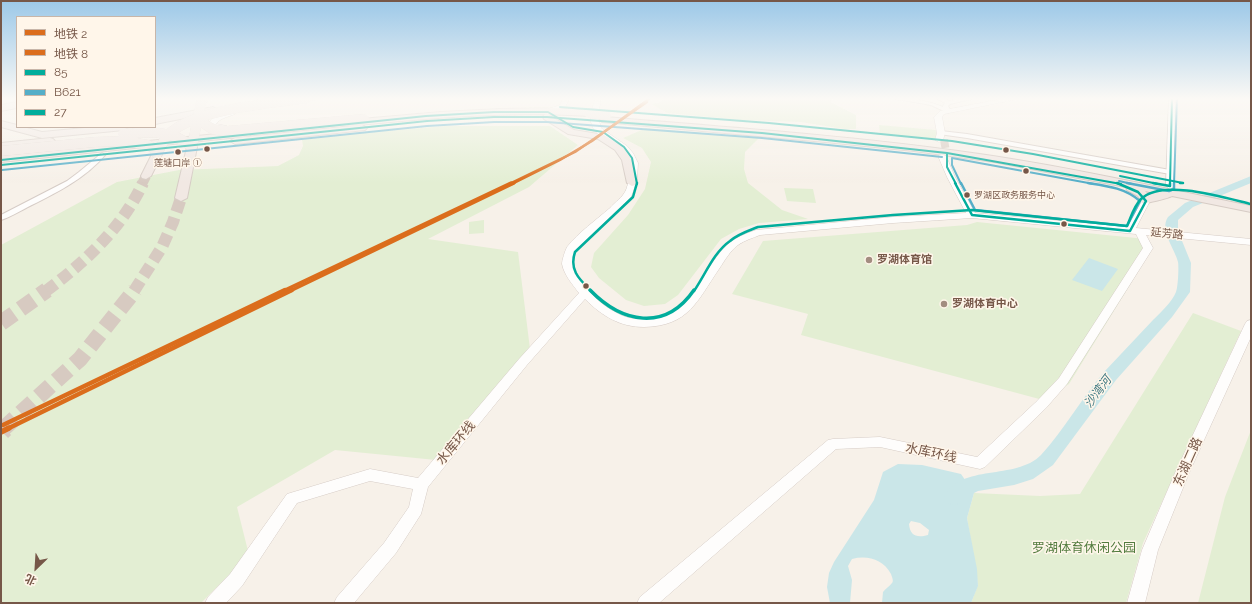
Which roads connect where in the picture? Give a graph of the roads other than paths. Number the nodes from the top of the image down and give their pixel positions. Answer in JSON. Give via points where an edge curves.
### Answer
{"nodes":[{"id":1,"x":179,"y":126,"type":"edge"},
{"id":2,"x":196,"y":126,"type":"edge"},
{"id":3,"x":206,"y":126,"type":"edge"},
{"id":4,"x":216,"y":126,"type":"edge"},
{"id":5,"x":261,"y":126,"type":"edge"},
{"id":6,"x":283,"y":126,"type":"edge"},
{"id":7,"x":323,"y":126,"type":"edge"},
{"id":8,"x":386,"y":126,"type":"edge"},
{"id":9,"x":563,"y":126,"type":"edge"},
{"id":10,"x":571,"y":126,"type":"edge"},
{"id":11,"x":590,"y":126,"type":"edge"},
{"id":12,"x":602,"y":126,"type":"edge"},
{"id":13,"x":681,"y":126,"type":"edge"},
{"id":14,"x":734,"y":126,"type":"edge"},
{"id":15,"x":939,"y":126,"type":"edge"},
{"id":16,"x":1171,"y":126,"type":"edge"},
{"id":17,"x":18,"y":128,"type":"edge"},
{"id":18,"x":117,"y":128,"type":"edge"},
{"id":19,"x":240,"y":128,"type":"junction"},
{"id":20,"x":941,"y":138,"type":"joint"},
{"id":21,"x":180,"y":141,"type":"junction"},
{"id":22,"x":1,"y":146,"type":"edge"},
{"id":23,"x":192,"y":147,"type":"junction"},
{"id":24,"x":1,"y":151,"type":"edge"},
{"id":25,"x":157,"y":154,"type":"junction"},
{"id":26,"x":102,"y":155,"type":"junction"},
{"id":27,"x":945,"y":158,"type":"tunnel mouth"},
{"id":28,"x":1,"y":159,"type":"edge"},
{"id":29,"x":1,"y":165,"type":"edge"},
{"id":30,"x":1170,"y":172,"type":"junction"},
{"id":31,"x":146,"y":176,"type":"tunnel mouth"},
{"id":32,"x":632,"y":183,"type":"junction"},
{"id":33,"x":1120,"y":183,"type":"junction"},
{"id":34,"x":1176,"y":189,"type":"junction"},
{"id":35,"x":181,"y":198,"type":"tunnel mouth"},
{"id":36,"x":1146,"y":201,"type":"junction"},
{"id":37,"x":1251,"y":202,"type":"edge"},
{"id":38,"x":1238,"y":203,"type":"junction"},
{"id":39,"x":1,"y":210,"type":"edge"},
{"id":40,"x":16,"y":210,"type":"junction"},
{"id":41,"x":1251,"y":210,"type":"edge"},
{"id":42,"x":972,"y":215,"type":"junction"},
{"id":43,"x":1,"y":218,"type":"edge"},
{"id":44,"x":1139,"y":231,"type":"junction"},
{"id":45,"x":1251,"y":242,"type":"edge"},
{"id":46,"x":586,"y":292,"type":"junction"},
{"id":47,"x":1251,"y":324,"type":"edge"},
{"id":48,"x":421,"y":485,"type":"junction"},
{"id":49,"x":214,"y":603,"type":"edge"},
{"id":50,"x":343,"y":603,"type":"edge"},
{"id":51,"x":646,"y":603,"type":"edge"},
{"id":52,"x":1136,"y":603,"type":"edge"}],
"edges":[{"from":1,"to":25,"type":"highway","bridge":true,"via":[[170,133]]},
{"from":2,"to":23,"type":"highway","bridge":true},
{"from":3,"to":6,"type":"highway","bridge":true,"via":[[228,131]]},
{"from":4,"to":19,"type":"street"},
{"from":5,"to":19,"type":"highway"},
{"from":7,"to":21,"type":"highway"},
{"from":8,"to":26,"type":"highway"},
{"from":9,"to":32,"type":"highway","via":[[571,132],[600,137],[619,148],[627,160]]},
{"from":10,"to":11,"type":"highway","via":[[586,131]]},
{"from":12,"to":32,"type":"street","name":"延芳路","via":[[632,157],[635,168]]},
{"from":13,"to":33,"type":"highway","via":[[938,151],[996,159]]},
{"from":14,"to":34,"type":"highway","via":[[952,146],[1032,159]]},
{"from":15,"to":20,"type":"street"},
{"from":16,"to":30,"type":"street"},
{"from":17,"to":18,"type":"highway","via":[[34,134],[51,135]]},
{"from":19,"to":21,"type":"highway"},
{"from":20,"to":30,"type":"street","via":[[967,136]]},
{"from":21,"to":28,"type":"highway"},
{"from":22,"to":23,"type":"highway","bridge":true,"via":[[149,132],[178,136]]},
{"from":23,"to":35,"type":"highway"},
{"from":24,"to":25,"type":"highway","bridge":true,"via":[[121,140],[143,143],[153,148]]},
{"from":25,"to":31,"type":"highway"},
{"from":26,"to":29,"type":"highway"},
{"from":26,"to":40,"type":"street","via":[[81,174]]},
{"from":27,"to":42,"type":"street","via":[[951,177]]},
{"from":30,"to":34,"type":"street"},
{"from":32,"to":46,"type":"street","name":"延芳路","via":[[631,190],[622,202],[571,249],[568,256],[569,271]]},
{"from":33,"to":34,"type":"highway"},
{"from":33,"to":36,"type":"highway","via":[[1143,194]]},
{"from":34,"to":36,"type":"highway"},
{"from":34,"to":38,"type":"highway"},
{"from":36,"to":44,"type":"street"},
{"from":37,"to":38,"type":"highway"},
{"from":38,"to":41,"type":"highway"},
{"from":39,"to":40,"type":"street"},
{"from":40,"to":43,"type":"street"},
{"from":42,"to":44,"type":"street","name":"延芳路"},
{"from":42,"to":46,"type":"street","name":"延芳路","via":[[759,232],[746,236],[726,252],[682,311],[673,318],[656,323],[640,324],[622,320],[600,307]]},
{"from":44,"to":45,"type":"street","name":"延芳路"},
{"from":44,"to":51,"type":"street","name":"水库环线","via":[[1148,248],[1063,381],[980,463],[880,442],[833,444]]},
{"from":46,"to":48,"type":"street","name":"水库环线","via":[[523,362]]},
{"from":47,"to":52,"type":"street","name":"东湖二路","via":[[1182,473],[1150,550]]},
{"from":48,"to":49,"type":"street","via":[[370,476],[292,498],[236,580]]},
{"from":48,"to":50,"type":"street","name":"水库环线","via":[[416,509],[390,548]]}]}
